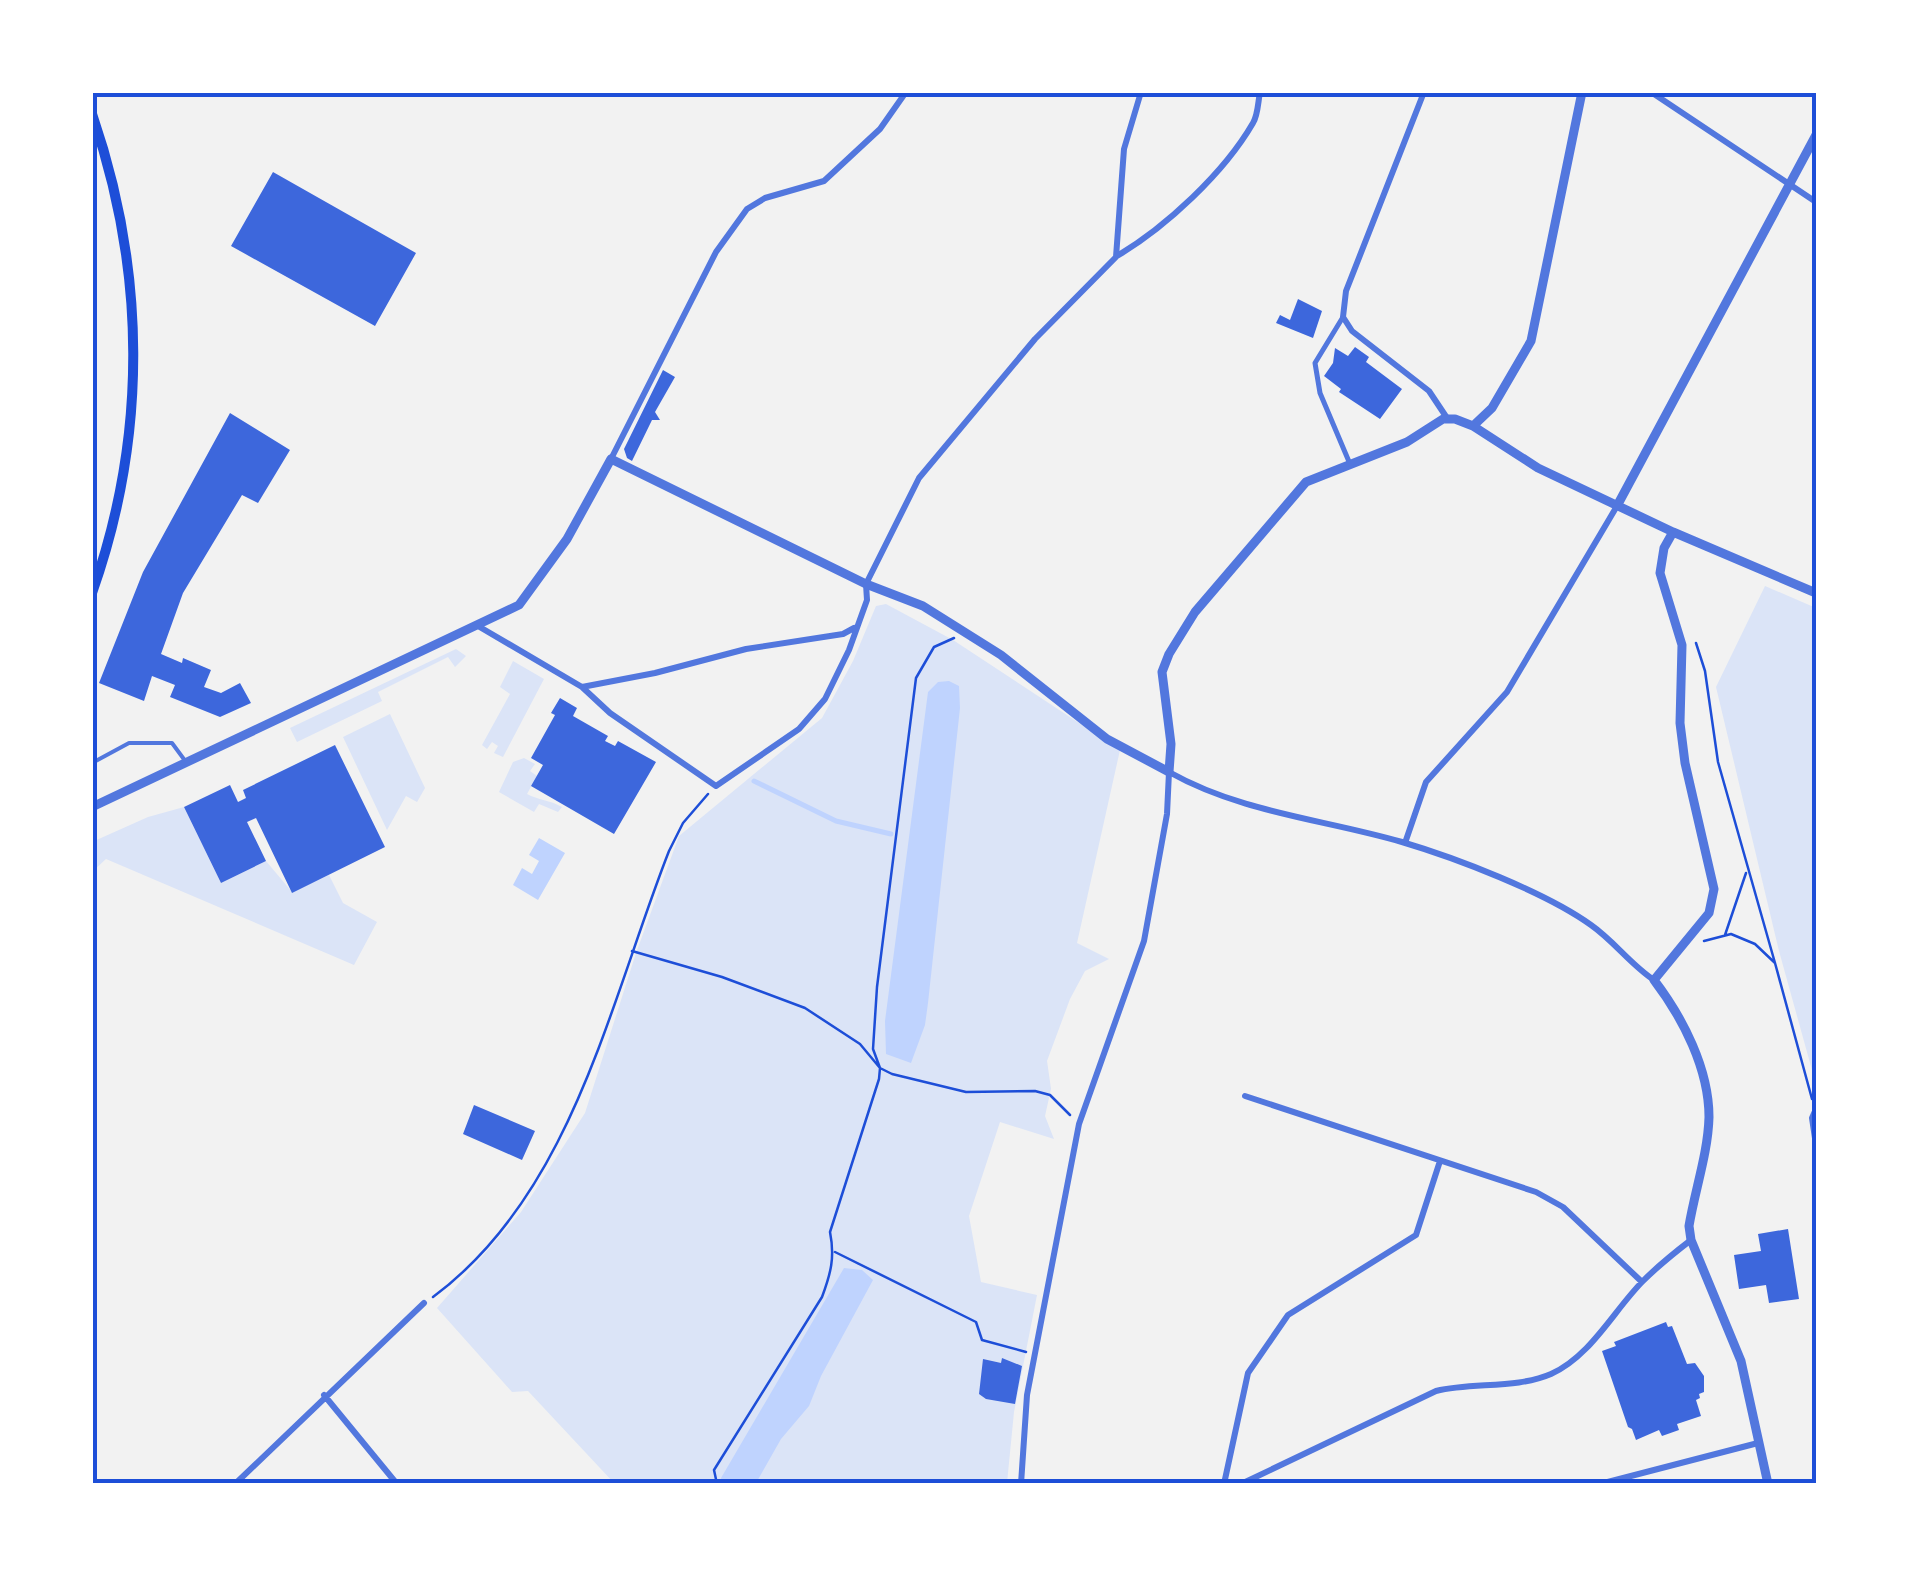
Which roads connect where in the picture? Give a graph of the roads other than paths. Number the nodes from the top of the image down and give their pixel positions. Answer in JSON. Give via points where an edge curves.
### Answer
{"nodes":[{"id":1,"x":906,"y":92,"type":"edge"},
{"id":2,"x":1141,"y":92,"type":"edge"},
{"id":3,"x":1260,"y":92,"type":"edge"},
{"id":4,"x":1424,"y":92,"type":"edge"},
{"id":5,"x":1582,"y":92,"type":"edge"},
{"id":6,"x":1652,"y":92,"type":"edge"},
{"id":7,"x":92,"y":114,"type":"edge"},
{"id":8,"x":1816,"y":135,"type":"edge"},
{"id":9,"x":1791,"y":185,"type":"junction"},
{"id":10,"x":1816,"y":202,"type":"edge"},
{"id":11,"x":1116,"y":257,"type":"junction"},
{"id":12,"x":1343,"y":317,"type":"junction"},
{"id":13,"x":1447,"y":418,"type":"junction"},
{"id":14,"x":1473,"y":426,"type":"junction"},
{"id":15,"x":611,"y":458,"type":"junction"},
{"id":16,"x":1350,"y":464,"type":"junction"},
{"id":17,"x":1617,"y":506,"type":"junction"},
{"id":18,"x":1673,"y":532,"type":"junction"},
{"id":19,"x":866,"y":584,"type":"junction"},
{"id":20,"x":92,"y":592,"type":"edge"},
{"id":21,"x":1816,"y":593,"type":"edge"},
{"id":22,"x":478,"y":626,"type":"junction"},
{"id":23,"x":855,"y":627,"type":"junction"},
{"id":24,"x":582,"y":687,"type":"junction"},
{"id":25,"x":186,"y":762,"type":"junction"},
{"id":26,"x":92,"y":763,"type":"edge"},
{"id":27,"x":1168,"y":772,"type":"junction"},
{"id":28,"x":92,"y":807,"type":"edge"},
{"id":29,"x":1405,"y":843,"type":"junction"},
{"id":30,"x":1654,"y":980,"type":"junction"},
{"id":31,"x":1245,"y":1096,"type":"dead end"},
{"id":32,"x":1816,"y":1109,"type":"edge"},
{"id":33,"x":1816,"y":1144,"type":"edge"},
{"id":34,"x":1440,"y":1161,"type":"junction"},
{"id":35,"x":1691,"y":1240,"type":"junction"},
{"id":36,"x":1642,"y":1282,"type":"junction"},
{"id":37,"x":424,"y":1303,"type":"road end"},
{"id":38,"x":324,"y":1396,"type":"junction"},
{"id":39,"x":1760,"y":1442,"type":"junction"},
{"id":40,"x":235,"y":1484,"type":"edge"},
{"id":41,"x":398,"y":1484,"type":"edge"},
{"id":42,"x":1021,"y":1484,"type":"edge"},
{"id":43,"x":1224,"y":1484,"type":"edge"},
{"id":44,"x":1241,"y":1484,"type":"edge"},
{"id":45,"x":1600,"y":1484,"type":"edge"},
{"id":46,"x":1768,"y":1484,"type":"edge"}],
"edges":[{"from":1,"to":15,"type":"street","via":[[880,129],[824,181],[747,209],[716,252]]},
{"from":2,"to":11,"type":"street","via":[[1124,149]]},
{"from":3,"to":11,"type":"street","via":[[1255,120],[1206,183]]},
{"from":4,"to":12,"type":"street","via":[[1346,291]]},
{"from":5,"to":14,"type":"street","via":[[1531,341],[1492,408]]},
{"from":6,"to":9,"type":"street"},
{"from":7,"to":20,"type":"main road","via":[[126,239],[135,341],[128,454]]},
{"from":8,"to":9,"type":"street"},
{"from":9,"to":10,"type":"street"},
{"from":9,"to":17,"type":"street"},
{"from":11,"to":19,"type":"street","via":[[1035,339],[919,478]]},
{"from":12,"to":13,"type":"street","via":[[1429,391]]},
{"from":12,"to":16,"type":"street","via":[[1315,364]]},
{"from":13,"to":14,"type":"street"},
{"from":13,"to":16,"type":"street"},
{"from":14,"to":17,"type":"street","via":[[1538,468]]},
{"from":15,"to":19,"type":"street"},
{"from":15,"to":22,"type":"street","via":[[567,539],[520,605]]},
{"from":16,"to":27,"type":"street","via":[[1306,482],[1195,612],[1168,654],[1162,672]]},
{"from":17,"to":18,"type":"street"},
{"from":17,"to":29,"type":"street","via":[[1507,692],[1426,782]]},
{"from":18,"to":21,"type":"street"},
{"from":18,"to":30,"type":"street","via":[[1660,573],[1682,645],[1684,764],[1714,889],[1709,912]]},
{"from":19,"to":23,"type":"street"},
{"from":19,"to":27,"type":"street","via":[[907,598],[958,628],[1108,739]]},
{"from":22,"to":24,"type":"street"},
{"from":22,"to":25,"type":"street"},
{"from":23,"to":24,"type":"street"},
{"from":23,"to":24,"type":"street","via":[[825,699],[799,728],[716,786]]},
{"from":25,"to":26,"type":"lane","via":[[172,743],[129,743]]},
{"from":25,"to":28,"type":"street"},
{"from":27,"to":29,"type":"street","via":[[1243,805]]},
{"from":27,"to":42,"type":"street","via":[[1144,941],[1079,1124],[1027,1395]]},
{"from":29,"to":30,"type":"street","via":[[1557,905],[1592,925]]},
{"from":30,"to":35,"type":"street","via":[[1698,1060],[1707,1098]]},
{"from":31,"to":34,"type":"street"},
{"from":32,"to":33,"type":"street"},
{"from":34,"to":36,"type":"street","via":[[1563,1207]]},
{"from":34,"to":43,"type":"street","via":[[1416,1235],[1288,1315],[1248,1374]]},
{"from":35,"to":36,"type":"street"},
{"from":35,"to":39,"type":"street","via":[[1741,1361]]},
{"from":36,"to":44,"type":"street","via":[[1579,1354],[1552,1373],[1436,1391]]},
{"from":37,"to":38,"type":"street"},
{"from":38,"to":40,"type":"street"},
{"from":38,"to":41,"type":"street"},
{"from":39,"to":45,"type":"street"},
{"from":39,"to":46,"type":"street"}]}
